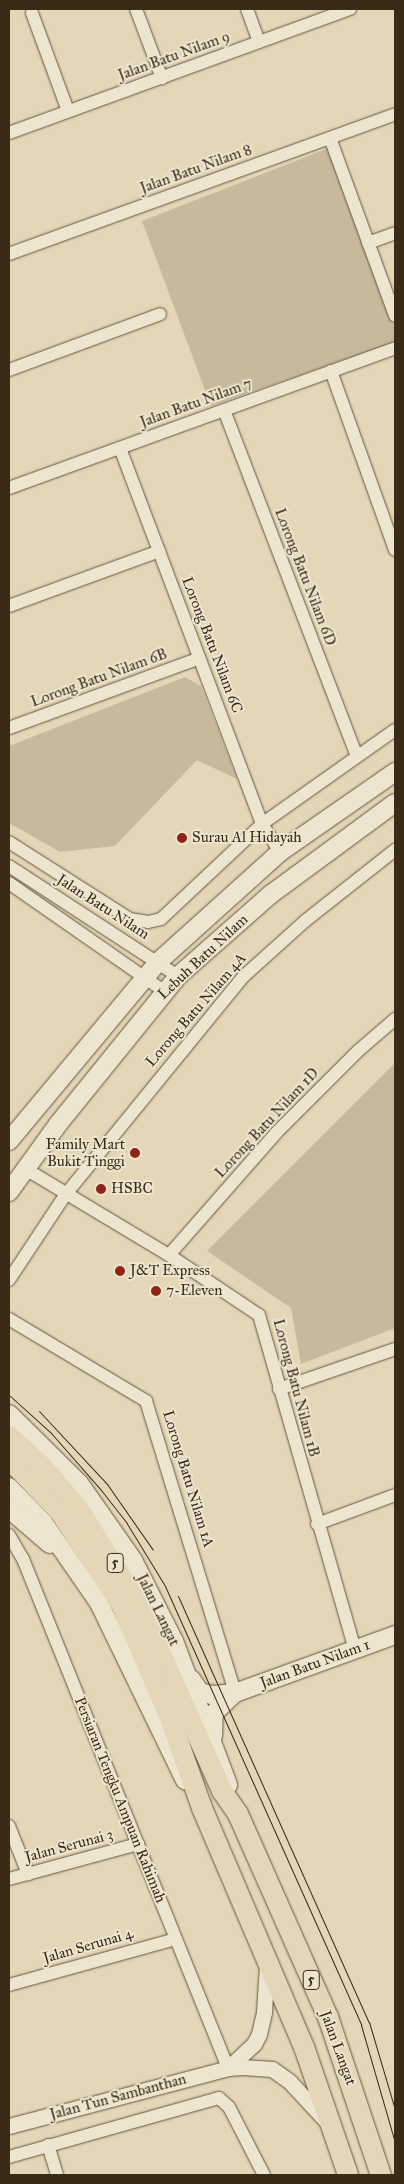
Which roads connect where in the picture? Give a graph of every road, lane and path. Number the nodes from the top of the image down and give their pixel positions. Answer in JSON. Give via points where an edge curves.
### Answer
{"nodes":[{"id":1,"x":136,"y":9,"type":"edge"},
{"id":2,"x":247,"y":9,"type":"edge"},
{"id":3,"x":350,"y":9,"type":"edge"},
{"id":4,"x":32,"y":13,"type":"dead end"},
{"id":5,"x":259,"y":42,"type":"junction"},
{"id":6,"x":162,"y":78,"type":"junction"},
{"id":7,"x":68,"y":111,"type":"junction"},
{"id":8,"x":395,"y":114,"type":"edge"},
{"id":9,"x":9,"y":133,"type":"edge"},
{"id":10,"x":330,"y":138,"type":"junction"},
{"id":11,"x":395,"y":233,"type":"edge"},
{"id":12,"x":368,"y":243,"type":"junction"},
{"id":13,"x":9,"y":254,"type":"edge"},
{"id":14,"x":160,"y":314,"type":"dead end"},
{"id":15,"x":395,"y":316,"type":"edge"},
{"id":16,"x":395,"y":348,"type":"edge"},
{"id":17,"x":9,"y":370,"type":"edge"},
{"id":18,"x":331,"y":371,"type":"junction"},
{"id":19,"x":224,"y":410,"type":"junction"},
{"id":20,"x":120,"y":448,"type":"junction"},
{"id":21,"x":9,"y":488,"type":"edge"},
{"id":22,"x":395,"y":550,"type":"edge"},
{"id":23,"x":159,"y":551,"type":"junction"},
{"id":24,"x":9,"y":606,"type":"edge"},
{"id":25,"x":200,"y":658,"type":"junction"},
{"id":26,"x":9,"y":728,"type":"edge"},
{"id":27,"x":395,"y":730,"type":"edge"},
{"id":28,"x":357,"y":756,"type":"junction"},
{"id":29,"x":395,"y":772,"type":"edge"},
{"id":30,"x":395,"y":803,"type":"edge"},
{"id":31,"x":262,"y":824,"type":"junction"},
{"id":32,"x":9,"y":842,"type":"edge"},
{"id":33,"x":395,"y":850,"type":"edge"},
{"id":34,"x":280,"y":852,"type":"junction"},
{"id":35,"x":9,"y":866,"type":"edge"},
{"id":36,"x":9,"y":883,"type":"edge"},
{"id":37,"x":158,"y":962,"type":"junction"},
{"id":38,"x":178,"y":976,"type":"junction"},
{"id":39,"x":144,"y":978,"type":"junction"},
{"id":40,"x":164,"y":991,"type":"junction"},
{"id":41,"x":395,"y":1019,"type":"edge"},
{"id":42,"x":9,"y":1141,"type":"edge"},
{"id":43,"x":24,"y":1168,"type":"junction"},
{"id":44,"x":9,"y":1192,"type":"edge"},
{"id":45,"x":66,"y":1194,"type":"junction"},
{"id":46,"x":169,"y":1256,"type":"junction"},
{"id":47,"x":9,"y":1280,"type":"edge"},
{"id":48,"x":9,"y":1319,"type":"edge"},
{"id":49,"x":395,"y":1349,"type":"edge"},
{"id":50,"x":280,"y":1389,"type":"junction"},
{"id":51,"x":9,"y":1414,"type":"edge"},
{"id":52,"x":9,"y":1436,"type":"edge"},
{"id":53,"x":9,"y":1459,"type":"edge"},
{"id":54,"x":9,"y":1486,"type":"edge"},
{"id":55,"x":395,"y":1495,"type":"edge"},
{"id":56,"x":9,"y":1509,"type":"edge"},
{"id":57,"x":317,"y":1524,"type":"junction"},
{"id":58,"x":9,"y":1535,"type":"edge"},
{"id":59,"x":73,"y":1564,"type":"junction"},
{"id":60,"x":395,"y":1635,"type":"edge"},
{"id":61,"x":355,"y":1649,"type":"junction"},
{"id":62,"x":186,"y":1672,"type":"junction"},
{"id":63,"x":235,"y":1693,"type":"junction"},
{"id":64,"x":178,"y":1716,"type":"junction"},
{"id":65,"x":214,"y":1744,"type":"junction"},
{"id":66,"x":202,"y":1808,"type":"junction"},
{"id":67,"x":238,"y":1814,"type":"junction"},
{"id":68,"x":9,"y":1826,"type":"edge"},
{"id":69,"x":138,"y":1844,"type":"junction"},
{"id":70,"x":28,"y":1874,"type":"junction"},
{"id":71,"x":9,"y":1879,"type":"edge"},
{"id":72,"x":176,"y":1939,"type":"junction"},
{"id":73,"x":268,"y":1961,"type":"junction"},
{"id":74,"x":9,"y":1985,"type":"edge"},
{"id":75,"x":228,"y":2068,"type":"junction"},
{"id":76,"x":9,"y":2126,"type":"edge"},
{"id":77,"x":333,"y":2127,"type":"junction"},
{"id":78,"x":48,"y":2145,"type":"junction"},
{"id":79,"x":375,"y":2150,"type":"junction"},
{"id":80,"x":9,"y":2158,"type":"edge"},
{"id":81,"x":395,"y":2174,"type":"edge"},
{"id":82,"x":57,"y":2175,"type":"edge"},
{"id":83,"x":264,"y":2175,"type":"edge"},
{"id":84,"x":348,"y":2175,"type":"edge"},
{"id":85,"x":381,"y":2175,"type":"edge"}],
"edges":[{"from":1,"to":6,"type":"street"},
{"from":2,"to":5,"type":"street"},
{"from":3,"to":5,"type":"street","name":"Jalan Batu Nilam 9"},
{"from":4,"to":7,"type":"street"},
{"from":5,"to":6,"type":"street","name":"Jalan Batu Nilam 9"},
{"from":6,"to":7,"type":"street","name":"Jalan Batu Nilam 9"},
{"from":7,"to":9,"type":"street","name":"Jalan Batu Nilam 9"},
{"from":8,"to":10,"type":"street","name":"Jalan Batu Nilam 8"},
{"from":10,"to":12,"type":"street"},
{"from":10,"to":13,"type":"street","name":"Jalan Batu Nilam 8"},
{"from":11,"to":12,"type":"street"},
{"from":12,"to":15,"type":"street"},
{"from":14,"to":17,"type":"street"},
{"from":16,"to":18,"type":"street","name":"Jalan Batu Nilam 7"},
{"from":18,"to":19,"type":"street","name":"Jalan Batu Nilam 7"},
{"from":18,"to":22,"type":"street"},
{"from":19,"to":20,"type":"street","name":"Jalan Batu Nilam 7"},
{"from":19,"to":28,"type":"street","name":"Lorong Batu Nilam 6D"},
{"from":20,"to":21,"type":"street","name":"Jalan Batu Nilam 7"},
{"from":20,"to":23,"type":"street","name":"Lorong Batu Nilam 6C"},
{"from":23,"to":24,"type":"street"},
{"from":23,"to":25,"type":"street","name":"Lorong Batu Nilam 6C"},
{"from":25,"to":26,"type":"street","name":"Lorong Batu Nilam 6B"},
{"from":25,"to":31,"type":"street","name":"Lorong Batu Nilam 6C"},
{"from":27,"to":28,"type":"street"},
{"from":28,"to":31,"type":"street"},
{"from":29,"to":34,"type":"main road","name":"Lebuh Batu Nilam"},
{"from":30,"to":38,"type":"main road","name":"Lebuh Batu Nilam","via":[[270,895]]},
{"from":31,"to":32,"type":"street","via":[[161,919],[148,922],[130,919]]},
{"from":31,"to":34,"type":"street","name":"Lorong Batu Nilam 6C"},
{"from":33,"to":45,"type":"street","name":"Lorong Batu Nilam 4A","via":[[305,921],[244,976]]},
{"from":34,"to":37,"type":"main road","name":"Lebuh Batu Nilam"},
{"from":35,"to":37,"type":"street","name":"Jalan Batu Nilam"},
{"from":36,"to":39,"type":"street","name":"Jalan Batu Nilam"},
{"from":37,"to":38,"type":"street","name":"Jalan Batu Nilam"},
{"from":37,"to":39,"type":"main road","name":"Lebuh Batu Nilam"},
{"from":38,"to":40,"type":"main road","name":"Lebuh Batu Nilam"},
{"from":39,"to":40,"type":"street","name":"Jalan Batu Nilam"},
{"from":39,"to":42,"type":"main road","name":"Lebuh Batu Nilam"},
{"from":40,"to":43,"type":"main road","name":"Lebuh Batu Nilam"},
{"from":41,"to":46,"type":"street","name":"Lorong Batu Nilam 1D","via":[[276,1133]]},
{"from":43,"to":44,"type":"main road","name":"Lebuh Batu Nilam"},
{"from":43,"to":45,"type":"street","name":"Lorong Batu Nilam 1B"},
{"from":45,"to":46,"type":"street","name":"Lorong Batu Nilam 1B"},
{"from":45,"to":47,"type":"street"},
{"from":46,"to":50,"type":"street","name":"Lorong Batu Nilam 1B","via":[[259,1314]]},
{"from":48,"to":63,"type":"street","name":"Lorong Batu Nilam 1A","via":[[146,1401]]},
{"from":49,"to":50,"type":"street"},
{"from":50,"to":57,"type":"street","name":"Lorong Batu Nilam 1B"},
{"from":51,"to":62,"type":"main road","name":"Jalan Langat","number":"5","via":[[79,1483],[133,1560]]},
{"from":52,"to":64,"type":"highway","name":"Jalan Langat","number":"5","via":[[42,1466],[78,1508],[123,1577]]},
{"from":53,"to":64,"type":"highway","name":"Jalan Langat","number":"5","via":[[60,1511],[117,1596]]},
{"from":54,"to":59,"type":"main road","name":"Jalan Langat","number":"5","via":[[44,1522]]},
{"from":55,"to":57,"type":"street"},
{"from":56,"to":59,"type":"main road"},
{"from":57,"to":61,"type":"street","name":"Lorong Batu Nilam 1B"},
{"from":58,"to":69,"type":"street","name":"Persiaran Tengku Ampuan Rahimah","via":[[23,1559]]},
{"from":59,"to":66,"type":"main road","name":"Jalan Langat","number":"5","via":[[99,1603],[155,1724]]},
{"from":60,"to":61,"type":"main road","name":"Jalan Batu Nilam 1"},
{"from":61,"to":63,"type":"main road","name":"Jalan Batu Nilam 1"},
{"from":62,"to":63,"type":"main road","via":[[200,1692],[212,1695]]},
{"from":62,"to":65,"type":"main road","name":"Jalan Langat","number":"5"},
{"from":63,"to":65,"type":"main road","via":[[214,1715]]},
{"from":64,"to":66,"type":"highway","name":"Jalan Langat","number":"5"},
{"from":64,"to":67,"type":"highway","name":"Jalan Langat","number":"5"},
{"from":65,"to":67,"type":"main road","name":"Jalan Langat","number":"5"},
{"from":66,"to":73,"type":"highway","name":"Jalan Langat","number":"5"},
{"from":67,"to":79,"type":"highway","name":"Jalan Langat","number":"5","via":[[328,2018]]},
{"from":68,"to":70,"type":"street"},
{"from":69,"to":70,"type":"street","name":"Jalan Serunai 3"},
{"from":69,"to":72,"type":"street","name":"Persiaran Tengku Ampuan Rahimah"},
{"from":70,"to":71,"type":"street","name":"Jalan Serunai 3"},
{"from":72,"to":74,"type":"street","name":"Jalan Serunai 4"},
{"from":72,"to":75,"type":"street","name":"Persiaran Tengku Ampuan Rahimah"},
{"from":73,"to":75,"type":"street","name":"Jalan Tun Sambanthan","via":[[259,2034],[254,2044]]},
{"from":73,"to":77,"type":"highway","number":"5","via":[[304,2046]]},
{"from":75,"to":76,"type":"street","name":"Jalan Tun Sambanthan"},
{"from":75,"to":77,"type":"street","name":"Jalan Tun Sambanthan","via":[[272,2069],[289,2081]]},
{"from":77,"to":84,"type":"highway","number":"5"},
{"from":78,"to":80,"type":"street"},
{"from":78,"to":82,"type":"street"},
{"from":78,"to":83,"type":"street","via":[[220,2098],[229,2107]]},
{"from":79,"to":81,"type":"highway"},
{"from":79,"to":85,"type":"highway","name":"Jalan Langat","number":"5"}]}
